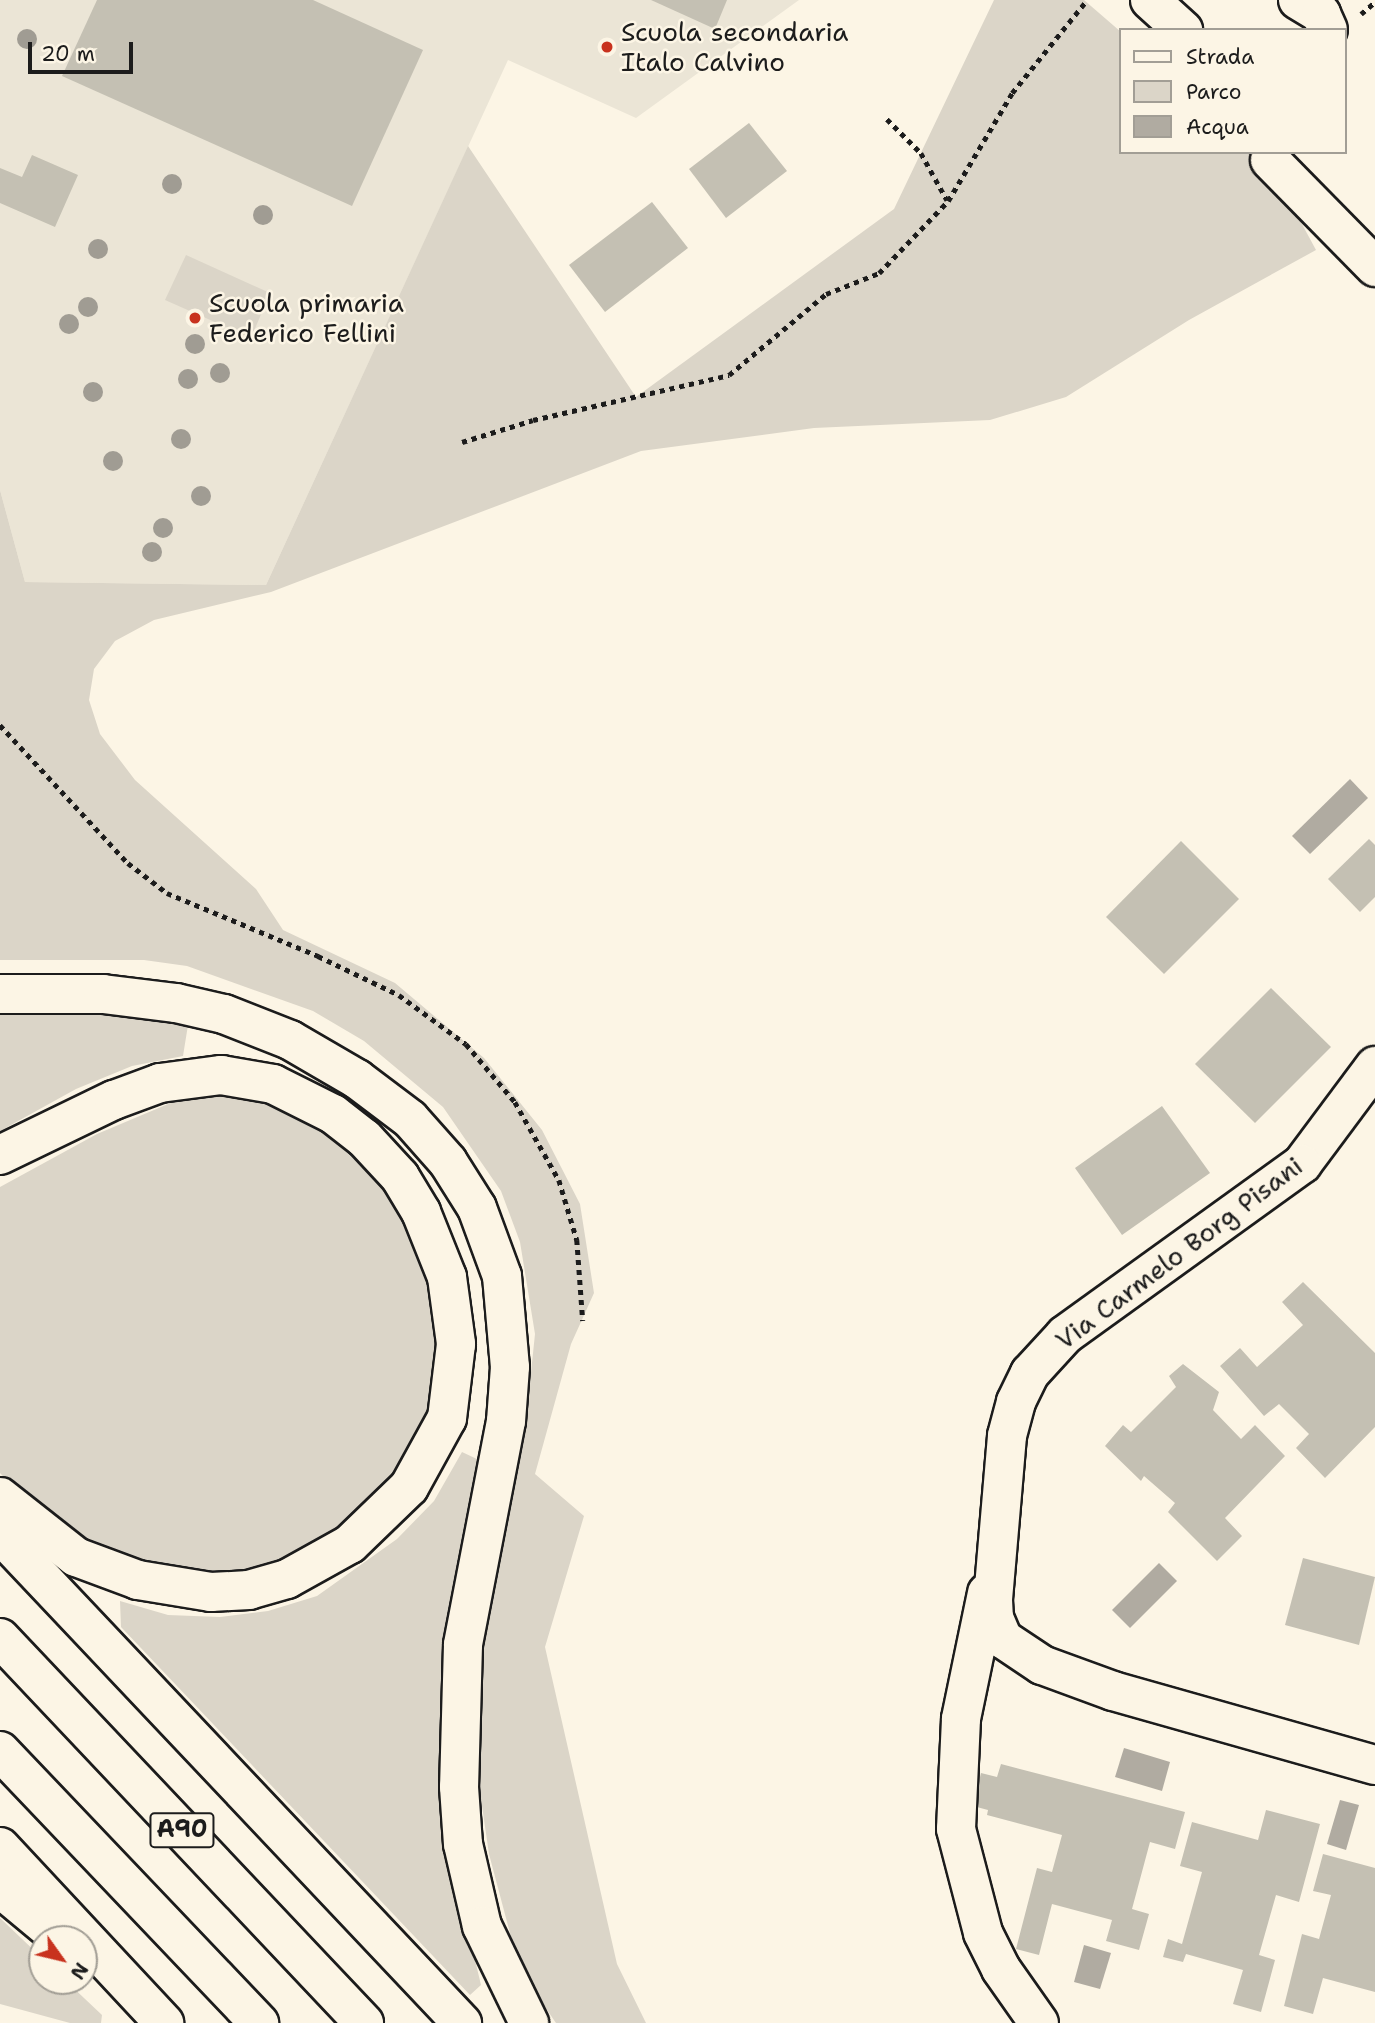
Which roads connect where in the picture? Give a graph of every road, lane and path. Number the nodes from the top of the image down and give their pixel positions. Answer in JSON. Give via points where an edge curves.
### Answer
{"nodes":[{"id":1,"x":1087,"y":0,"type":"edge"},
{"id":2,"x":1150,"y":0,"type":"edge"},
{"id":3,"x":1297,"y":0,"type":"edge"},
{"id":4,"x":1181,"y":28,"type":"edge"},
{"id":5,"x":1327,"y":28,"type":"edge"},
{"id":6,"x":887,"y":119,"type":"dead end"},
{"id":7,"x":1270,"y":160,"type":"dead end"},
{"id":8,"x":948,"y":201,"type":"junction"},
{"id":9,"x":1375,"y":267,"type":"edge"},
{"id":10,"x":462,"y":442,"type":"dead end"},
{"id":11,"x":0,"y":725,"type":"edge"},
{"id":12,"x":0,"y":994,"type":"edge"},
{"id":13,"x":1375,"y":1066,"type":"edge"},
{"id":14,"x":0,"y":1155,"type":"edge"},
{"id":15,"x":583,"y":1321,"type":"dead end"},
{"id":16,"x":0,"y":1497,"type":"edge"},
{"id":17,"x":0,"y":1534,"type":"edge"},
{"id":18,"x":995,"y":1564,"type":"junction"},
{"id":19,"x":0,"y":1637,"type":"edge"},
{"id":20,"x":0,"y":1751,"type":"edge"},
{"id":21,"x":1375,"y":1765,"type":"edge"},
{"id":22,"x":0,"y":1847,"type":"edge"},
{"id":23,"x":0,"y":1888,"type":"edge"},
{"id":24,"x":45,"y":1925,"type":"edge"},
{"id":25,"x":98,"y":1968,"type":"edge"},
{"id":26,"x":161,"y":2020,"type":"edge"},
{"id":27,"x":259,"y":2023,"type":"edge"},
{"id":28,"x":364,"y":2023,"type":"edge"},
{"id":29,"x":462,"y":2023,"type":"edge"},
{"id":30,"x":529,"y":2023,"type":"edge"},
{"id":31,"x":1039,"y":2023,"type":"edge"}],
"edges":[{"from":1,"to":8,"type":"path","via":[[1012,93]]},
{"from":2,"to":4,"type":"main road"},
{"from":3,"to":5,"type":"main road","via":[[1321,14]]},
{"from":6,"to":8,"type":"path","via":[[921,153]]},
{"from":7,"to":9,"type":"main road"},
{"from":8,"to":10,"type":"path","via":[[879,273],[826,294],[729,375],[533,420]]},
{"from":11,"to":15,"type":"path","via":[[128,863],[167,893],[399,995],[466,1044],[515,1102],[559,1180],[577,1240]]},
{"from":12,"to":30,"type":"main road","via":[[103,994],[176,1003],[224,1014],[290,1040],[368,1086],[410,1119],[448,1161],[477,1208],[502,1276],[510,1367],[506,1421],[463,1645],[458,1787],[463,1844],[482,1926]]},
{"from":13,"to":18,"type":"main road","name":"Via Carmelo Borg Pisani","via":[[1302,1164],[1065,1335],[1038,1363],[1012,1415]]},
{"from":14,"to":16,"type":"main road","via":[[160,1083],[221,1075],[273,1084],[342,1121],[400,1177],[421,1212],[447,1277],[456,1344],[447,1418],[409,1488],[350,1544],[286,1579],[249,1590],[220,1592],[173,1589],[138,1580],[76,1557]]},
{"from":17,"to":29,"type":"main road"},
{"from":18,"to":21,"type":"main road","name":"Via Carmelo Borg Pisani","via":[[998,1633],[1029,1658],[1113,1691]]},
{"from":18,"to":31,"type":"main road","via":[[963,1705],[955,1776],[956,1829],[983,1933],[1001,1969]]},
{"from":19,"to":28,"type":"main road","number":"A90"},
{"from":20,"to":27,"type":"main road"},
{"from":22,"to":26,"type":"main road"},
{"from":23,"to":24,"type":"main road"},
{"from":25,"to":26,"type":"main road"}]}
